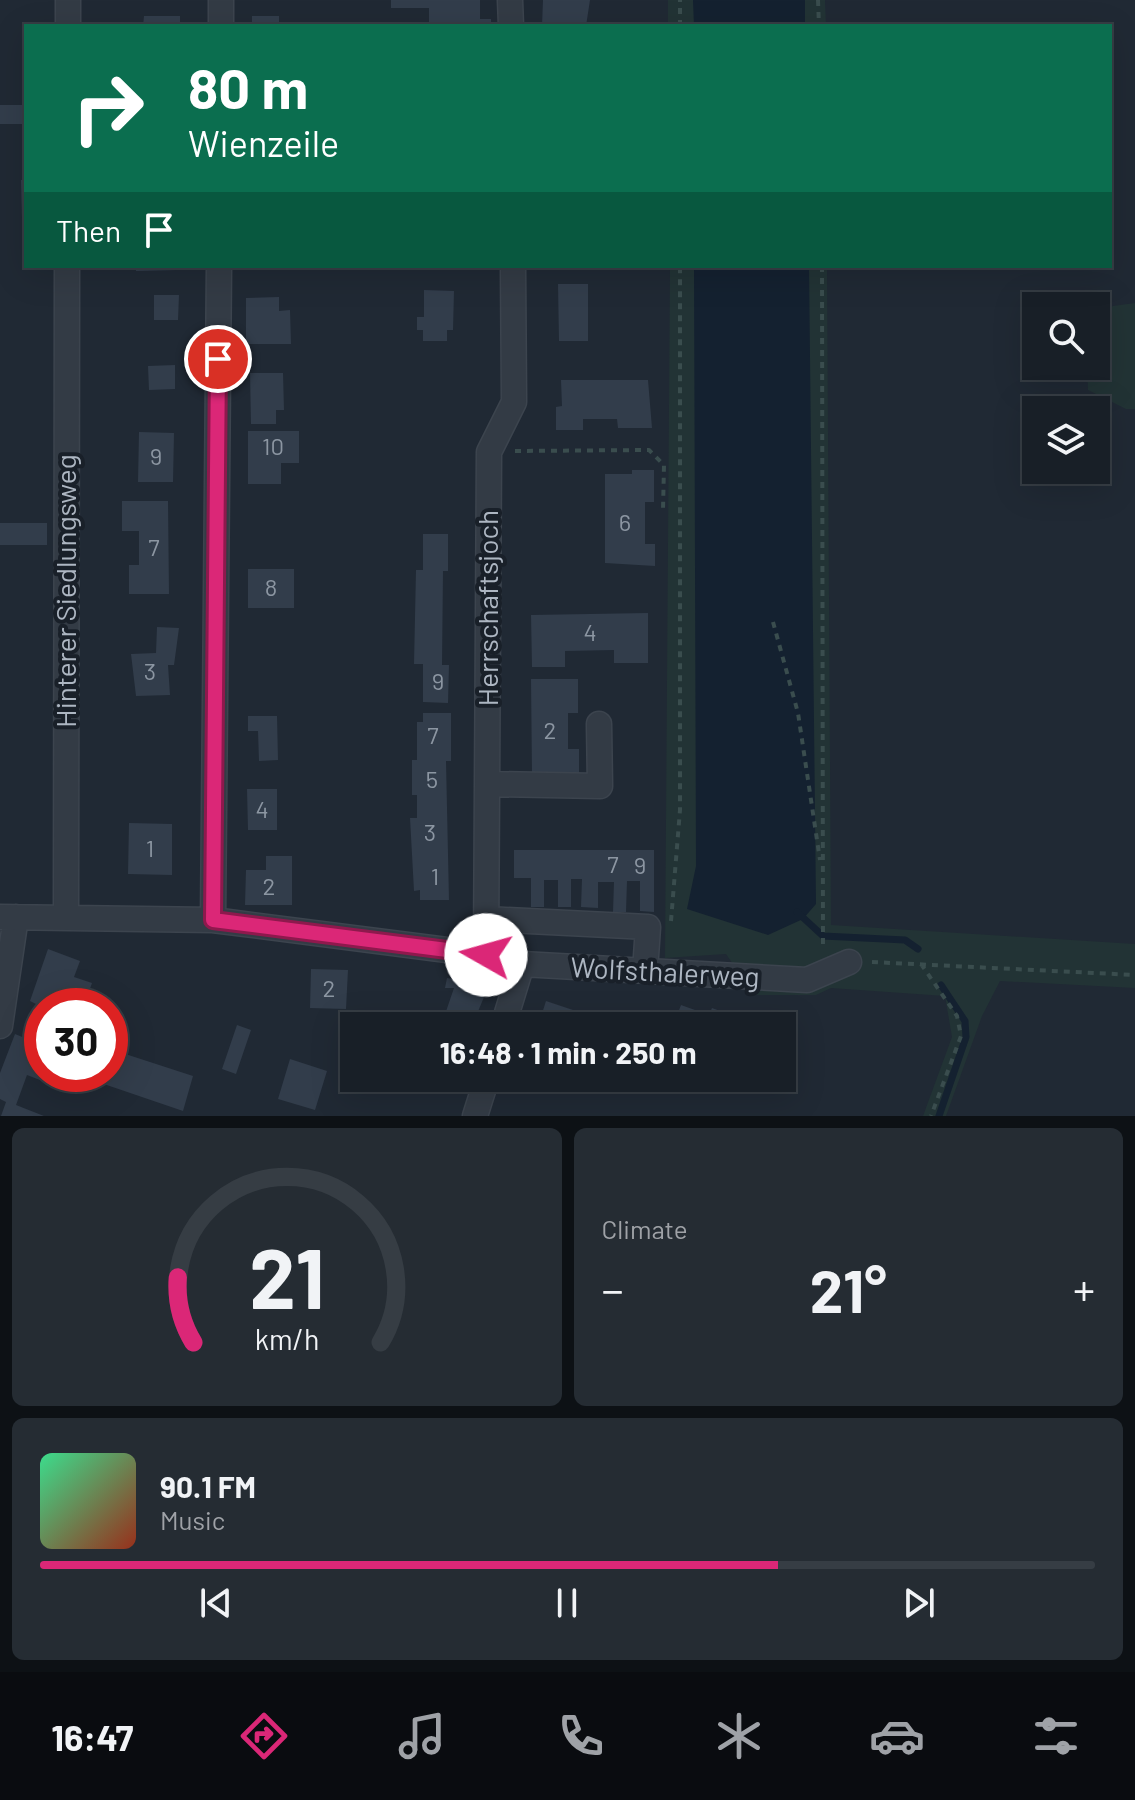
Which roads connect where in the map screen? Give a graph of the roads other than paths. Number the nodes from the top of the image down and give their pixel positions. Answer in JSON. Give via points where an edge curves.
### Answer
{"nodes":[{"id":1,"x":68,"y":0,"type":"edge"},
{"id":2,"x":221,"y":0,"type":"edge"},
{"id":3,"x":510,"y":0,"type":"edge"},
{"id":4,"x":68,"y":24,"type":"edge"},
{"id":5,"x":221,"y":24,"type":"edge"},
{"id":6,"x":511,"y":24,"type":"edge"},
{"id":7,"x":67,"y":268,"type":"edge"},
{"id":8,"x":219,"y":268,"type":"edge"},
{"id":9,"x":513,"y":268,"type":"edge"},
{"id":10,"x":599,"y":724,"type":"dead end"},
{"id":11,"x":488,"y":784,"type":"junction"},
{"id":12,"x":8,"y":917,"type":"edge"},
{"id":13,"x":66,"y":917,"type":"junction"},
{"id":14,"x":487,"y":919,"type":"junction"},
{"id":15,"x":213,"y":920,"type":"junction"},
{"id":16,"x":486,"y":955,"type":"junction"},
{"id":17,"x":849,"y":962,"type":"road end"},
{"id":18,"x":522,"y":964,"type":"junction"},
{"id":19,"x":645,"y":971,"type":"junction"},
{"id":20,"x":507,"y":1012,"type":"edge"},
{"id":21,"x":0,"y":1026,"type":"edge"},
{"id":22,"x":483,"y":1092,"type":"edge"},
{"id":23,"x":475,"y":1116,"type":"edge"}],
"edges":[{"from":1,"to":4,"type":"street"},
{"from":2,"to":5,"type":"street"},
{"from":3,"to":6,"type":"street"},
{"from":7,"to":13,"type":"street","name":"Hinterer Siedlungsweg"},
{"from":8,"to":15,"type":"street"},
{"from":9,"to":11,"type":"street","name":"Herrschaftsjoch","via":[[514,402],[489,452]]},
{"from":10,"to":11,"type":"street","via":[[600,786]]},
{"from":11,"to":14,"type":"street","name":"Herrschaftsjoch"},
{"from":12,"to":13,"type":"street","name":"Wolfsthalerweg"},
{"from":12,"to":21,"type":"street"},
{"from":13,"to":15,"type":"street","name":"Wolfsthalerweg"},
{"from":14,"to":16,"type":"street","name":"Herrschaftsjoch"},
{"from":14,"to":19,"type":"street","via":[[648,927]]},
{"from":15,"to":16,"type":"street","name":"Wolfsthalerweg"},
{"from":16,"to":18,"type":"street","name":"Wolfsthalerweg"},
{"from":17,"to":19,"type":"street","name":"Wolfsthalerweg","via":[[807,980]]},
{"from":18,"to":19,"type":"street","name":"Wolfsthalerweg"},
{"from":18,"to":20,"type":"street"},
{"from":22,"to":23,"type":"street"}]}
